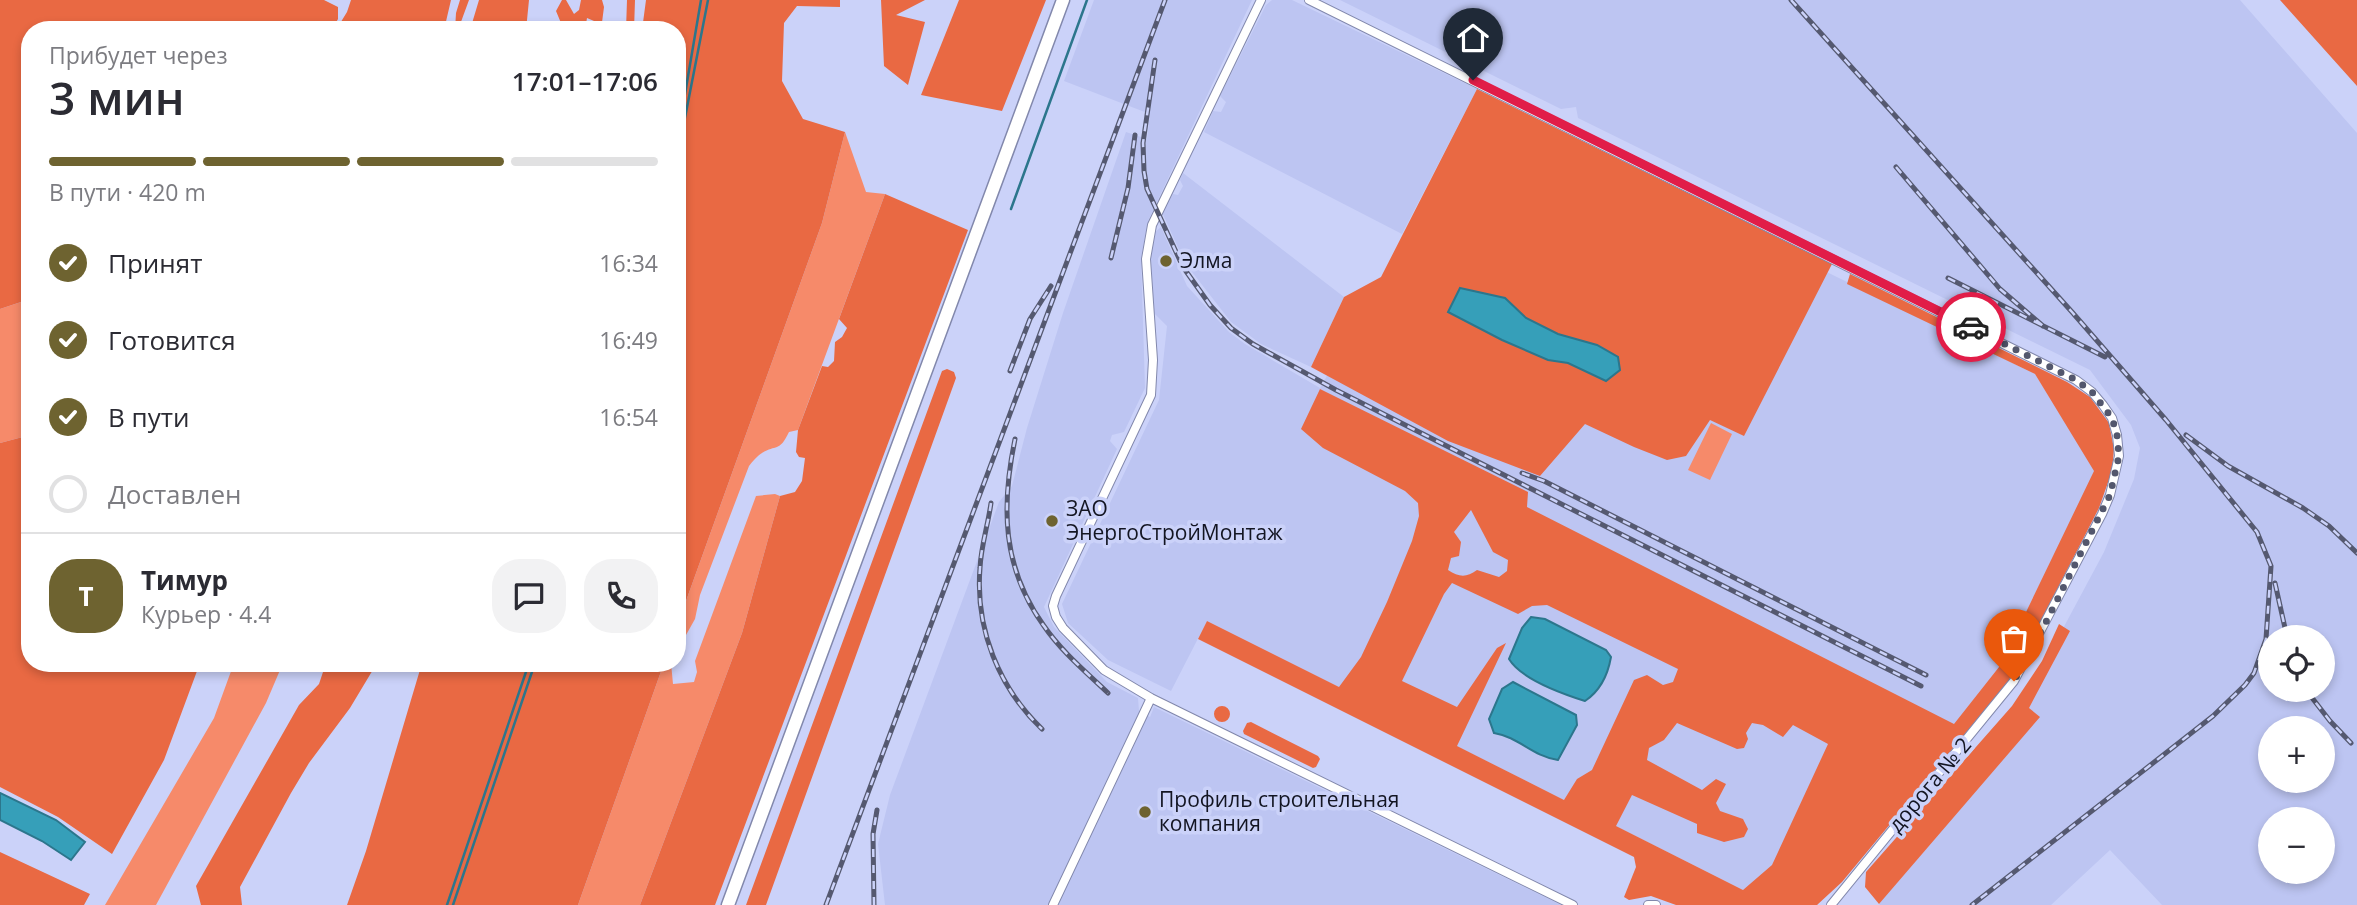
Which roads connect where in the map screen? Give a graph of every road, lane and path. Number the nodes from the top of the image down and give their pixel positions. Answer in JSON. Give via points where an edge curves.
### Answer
{"nodes":[{"id":1,"x":1063,"y":0,"type":"edge"},
{"id":2,"x":1261,"y":0,"type":"edge"},
{"id":3,"x":1309,"y":0,"type":"edge"},
{"id":4,"x":1151,"y":698,"type":"junction"},
{"id":5,"x":728,"y":905,"type":"edge"},
{"id":6,"x":1053,"y":905,"type":"edge"},
{"id":7,"x":1573,"y":905,"type":"edge"},
{"id":8,"x":1648,"y":905,"type":"edge"},
{"id":9,"x":1656,"y":905,"type":"edge"},
{"id":10,"x":1831,"y":905,"type":"edge"}],
"edges":[{"from":1,"to":5,"type":"main road"},
{"from":2,"to":4,"type":"street","via":[[1152,225],[1146,259],[1152,395],[1054,606],[1063,628],[1104,670]]},
{"from":3,"to":10,"type":"street","name":"дорога № 2","via":[[2076,380],[2112,418],[2119,456],[2110,495],[2028,657],[1998,703]]},
{"from":4,"to":6,"type":"street"},
{"from":4,"to":7,"type":"street"},
{"from":8,"to":9,"type":"street"}]}
